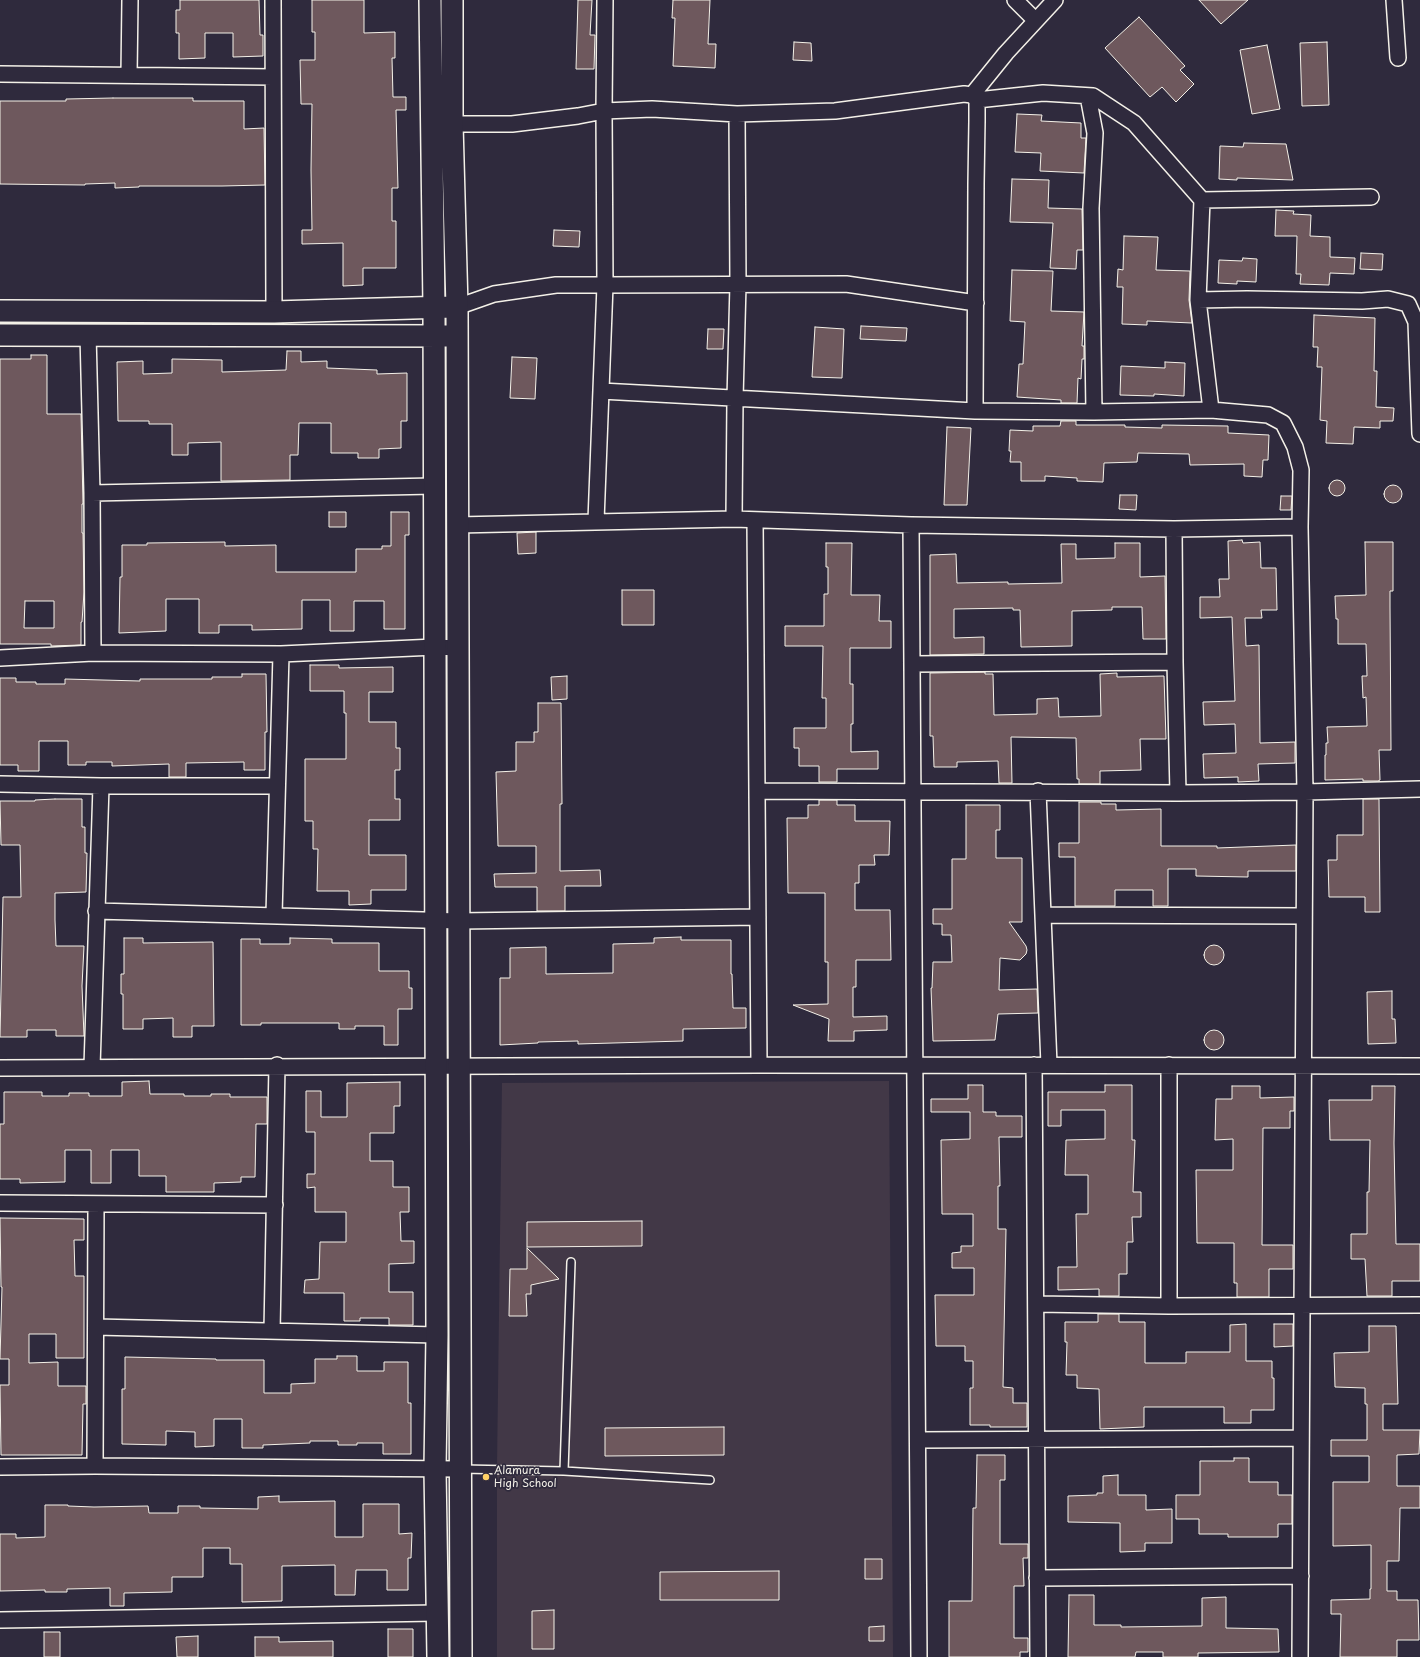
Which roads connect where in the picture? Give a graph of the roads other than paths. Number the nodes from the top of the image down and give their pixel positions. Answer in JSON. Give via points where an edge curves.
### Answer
{"nodes":[{"id":1,"x":130,"y":0,"type":"edge"},
{"id":2,"x":272,"y":0,"type":"edge"},
{"id":3,"x":430,"y":0,"type":"edge"},
{"id":4,"x":452,"y":0,"type":"edge"},
{"id":5,"x":605,"y":0,"type":"edge"},
{"id":6,"x":1015,"y":0,"type":"edge"},
{"id":7,"x":1054,"y":0,"type":"edge"},
{"id":8,"x":1394,"y":0,"type":"edge"},
{"id":9,"x":1035,"y":20,"type":"junction"},
{"id":10,"x":1398,"y":58,"type":"dead end"},
{"id":11,"x":0,"y":74,"type":"edge"},
{"id":12,"x":129,"y":75,"type":"junction"},
{"id":13,"x":273,"y":76,"type":"junction"},
{"id":14,"x":1088,"y":96,"type":"junction"},
{"id":15,"x":974,"y":98,"type":"junction"},
{"id":16,"x":604,"y":112,"type":"junction"},
{"id":17,"x":737,"y":114,"type":"junction"},
{"id":18,"x":452,"y":124,"type":"junction"},
{"id":19,"x":1372,"y":197,"type":"dead end"},
{"id":20,"x":1202,"y":200,"type":"junction"},
{"id":21,"x":605,"y":284,"type":"junction"},
{"id":22,"x":738,"y":284,"type":"junction"},
{"id":23,"x":1198,"y":300,"type":"junction"},
{"id":24,"x":976,"y":303,"type":"junction"},
{"id":25,"x":457,"y":307,"type":"junction"},
{"id":26,"x":434,"y":308,"type":"junction"},
{"id":27,"x":0,"y":311,"type":"edge"},
{"id":28,"x":274,"y":312,"type":"junction"},
{"id":29,"x":88,"y":334,"type":"junction"},
{"id":30,"x":0,"y":335,"type":"edge"},
{"id":31,"x":457,"y":335,"type":"junction"},
{"id":32,"x":434,"y":336,"type":"junction"},
{"id":33,"x":601,"y":390,"type":"junction"},
{"id":34,"x":734,"y":399,"type":"junction"},
{"id":35,"x":1211,"y":410,"type":"junction"},
{"id":36,"x":975,"y":411,"type":"junction"},
{"id":37,"x":1094,"y":412,"type":"junction"},
{"id":38,"x":1420,"y":434,"type":"edge"},
{"id":39,"x":434,"y":486,"type":"junction"},
{"id":40,"x":92,"y":494,"type":"junction"},
{"id":41,"x":734,"y":519,"type":"junction"},
{"id":42,"x":596,"y":521,"type":"junction"},
{"id":43,"x":755,"y":521,"type":"junction"},
{"id":44,"x":457,"y":525,"type":"junction"},
{"id":45,"x":911,"y":525,"type":"junction"},
{"id":46,"x":1300,"y":527,"type":"junction"},
{"id":47,"x":1174,"y":529,"type":"junction"},
{"id":48,"x":435,"y":647,"type":"junction"},
{"id":49,"x":458,"y":648,"type":"junction"},
{"id":50,"x":93,"y":653,"type":"junction"},
{"id":51,"x":281,"y":654,"type":"junction"},
{"id":52,"x":0,"y":658,"type":"edge"},
{"id":53,"x":1175,"y":662,"type":"junction"},
{"id":54,"x":913,"y":664,"type":"junction"},
{"id":55,"x":0,"y":784,"type":"edge"},
{"id":56,"x":101,"y":786,"type":"junction"},
{"id":57,"x":278,"y":786,"type":"junction"},
{"id":58,"x":1420,"y":789,"type":"edge"},
{"id":59,"x":758,"y":790,"type":"junction"},
{"id":60,"x":914,"y":791,"type":"junction"},
{"id":61,"x":1038,"y":791,"type":"junction"},
{"id":62,"x":1305,"y":792,"type":"junction"},
{"id":63,"x":1178,"y":793,"type":"junction"},
{"id":64,"x":96,"y":911,"type":"junction"},
{"id":65,"x":274,"y":915,"type":"junction"},
{"id":66,"x":1043,"y":915,"type":"junction"},
{"id":67,"x":1304,"y":916,"type":"junction"},
{"id":68,"x":758,"y":917,"type":"junction"},
{"id":69,"x":436,"y":921,"type":"junction"},
{"id":70,"x":459,"y":921,"type":"junction"},
{"id":71,"x":277,"y":1065,"type":"junction"},
{"id":72,"x":759,"y":1065,"type":"junction"},
{"id":73,"x":1041,"y":1065,"type":"junction"},
{"id":74,"x":1169,"y":1065,"type":"junction"},
{"id":75,"x":1303,"y":1065,"type":"junction"},
{"id":76,"x":436,"y":1066,"type":"junction"},
{"id":77,"x":459,"y":1066,"type":"junction"},
{"id":78,"x":915,"y":1066,"type":"junction"},
{"id":79,"x":1420,"y":1066,"type":"edge"},
{"id":80,"x":92,"y":1067,"type":"junction"},
{"id":81,"x":0,"y":1068,"type":"edge"},
{"id":82,"x":0,"y":1203,"type":"edge"},
{"id":83,"x":96,"y":1204,"type":"junction"},
{"id":84,"x":275,"y":1205,"type":"junction"},
{"id":85,"x":571,"y":1262,"type":"dead end"},
{"id":86,"x":1036,"y":1304,"type":"junction"},
{"id":87,"x":1420,"y":1305,"type":"edge"},
{"id":88,"x":1169,"y":1306,"type":"junction"},
{"id":89,"x":1302,"y":1306,"type":"junction"},
{"id":90,"x":96,"y":1327,"type":"junction"},
{"id":91,"x":272,"y":1331,"type":"junction"},
{"id":92,"x":436,"y":1335,"type":"junction"},
{"id":93,"x":1037,"y":1438,"type":"junction"},
{"id":94,"x":1301,"y":1438,"type":"junction"},
{"id":95,"x":918,"y":1440,"type":"junction"},
{"id":96,"x":95,"y":1466,"type":"junction"},
{"id":97,"x":0,"y":1467,"type":"edge"},
{"id":98,"x":435,"y":1469,"type":"junction"},
{"id":99,"x":460,"y":1469,"type":"junction"},
{"id":100,"x":564,"y":1471,"type":"junction"},
{"id":101,"x":710,"y":1480,"type":"dead end"},
{"id":102,"x":1301,"y":1576,"type":"junction"},
{"id":103,"x":1038,"y":1578,"type":"junction"},
{"id":104,"x":437,"y":1613,"type":"junction"},
{"id":105,"x":0,"y":1620,"type":"edge"},
{"id":106,"x":438,"y":1657,"type":"edge"},
{"id":107,"x":461,"y":1657,"type":"edge"},
{"id":108,"x":919,"y":1657,"type":"edge"},
{"id":109,"x":1038,"y":1657,"type":"edge"},
{"id":110,"x":1300,"y":1657,"type":"edge"}],
"edges":[{"from":1,"to":12,"type":"street"},
{"from":2,"to":13,"type":"street"},
{"from":3,"to":26,"type":"street"},
{"from":4,"to":18,"type":"street"},
{"from":5,"to":16,"type":"street"},
{"from":6,"to":9,"type":"street"},
{"from":7,"to":9,"type":"street"},
{"from":8,"to":10,"type":"street"},
{"from":9,"to":15,"type":"street"},
{"from":11,"to":12,"type":"street"},
{"from":12,"to":13,"type":"street"},
{"from":13,"to":28,"type":"street"},
{"from":14,"to":15,"type":"street","via":[[1043,93]]},
{"from":14,"to":20,"type":"street","via":[[1093,96],[1134,123]]},
{"from":14,"to":37,"type":"street","via":[[1095,133],[1091,208]]},
{"from":15,"to":17,"type":"street","via":[[964,94],[836,111]]},
{"from":15,"to":24,"type":"street"},
{"from":16,"to":17,"type":"street","via":[[652,109]]},
{"from":16,"to":18,"type":"street","via":[[512,124]]},
{"from":16,"to":21,"type":"street"},
{"from":17,"to":22,"type":"street"},
{"from":18,"to":25,"type":"street"},
{"from":19,"to":20,"type":"street"},
{"from":20,"to":23,"type":"street"},
{"from":21,"to":22,"type":"street"},
{"from":21,"to":25,"type":"street","via":[[556,285],[494,294]]},
{"from":21,"to":33,"type":"street"},
{"from":22,"to":24,"type":"street","via":[[846,284]]},
{"from":22,"to":34,"type":"street"},
{"from":23,"to":35,"type":"street"},
{"from":23,"to":38,"type":"street","via":[[1388,299],[1408,304],[1416,322]]},
{"from":24,"to":36,"type":"street"},
{"from":25,"to":26,"type":"street"},
{"from":25,"to":31,"type":"street"},
{"from":26,"to":28,"type":"street"},
{"from":26,"to":32,"type":"street"},
{"from":27,"to":28,"type":"street"},
{"from":29,"to":30,"type":"street"},
{"from":29,"to":32,"type":"street"},
{"from":29,"to":40,"type":"street"},
{"from":31,"to":32,"type":"street"},
{"from":31,"to":44,"type":"street"},
{"from":32,"to":39,"type":"street"},
{"from":33,"to":34,"type":"street"},
{"from":33,"to":42,"type":"street"},
{"from":34,"to":36,"type":"street"},
{"from":34,"to":41,"type":"street"},
{"from":35,"to":37,"type":"street"},
{"from":35,"to":46,"type":"street","via":[[1268,415],[1283,424],[1295,447],[1301,470]]},
{"from":36,"to":37,"type":"street"},
{"from":39,"to":40,"type":"street"},
{"from":39,"to":48,"type":"street"},
{"from":40,"to":50,"type":"street"},
{"from":41,"to":42,"type":"street"},
{"from":41,"to":43,"type":"street"},
{"from":42,"to":44,"type":"street"},
{"from":43,"to":45,"type":"street"},
{"from":43,"to":59,"type":"street"},
{"from":44,"to":49,"type":"street"},
{"from":45,"to":47,"type":"street"},
{"from":45,"to":54,"type":"street"},
{"from":46,"to":47,"type":"street"},
{"from":46,"to":62,"type":"street"},
{"from":47,"to":53,"type":"street"},
{"from":48,"to":49,"type":"street"},
{"from":48,"to":51,"type":"street"},
{"from":48,"to":69,"type":"street"},
{"from":49,"to":70,"type":"street"},
{"from":50,"to":51,"type":"street"},
{"from":50,"to":52,"type":"street"},
{"from":51,"to":57,"type":"street"},
{"from":53,"to":54,"type":"street"},
{"from":53,"to":63,"type":"street"},
{"from":54,"to":60,"type":"street"},
{"from":55,"to":56,"type":"street"},
{"from":56,"to":57,"type":"street"},
{"from":56,"to":64,"type":"street"},
{"from":57,"to":65,"type":"street"},
{"from":58,"to":62,"type":"street"},
{"from":59,"to":60,"type":"street"},
{"from":59,"to":68,"type":"street"},
{"from":60,"to":61,"type":"street"},
{"from":60,"to":78,"type":"street"},
{"from":61,"to":63,"type":"street"},
{"from":61,"to":66,"type":"street"},
{"from":62,"to":63,"type":"street"},
{"from":62,"to":67,"type":"street"},
{"from":64,"to":65,"type":"street"},
{"from":64,"to":80,"type":"street"},
{"from":65,"to":69,"type":"street"},
{"from":66,"to":67,"type":"street"},
{"from":66,"to":73,"type":"street"},
{"from":67,"to":75,"type":"street"},
{"from":68,"to":70,"type":"street"},
{"from":68,"to":72,"type":"street"},
{"from":69,"to":70,"type":"street"},
{"from":69,"to":76,"type":"street"},
{"from":70,"to":77,"type":"street"},
{"from":71,"to":76,"type":"street"},
{"from":71,"to":80,"type":"street"},
{"from":71,"to":84,"type":"street"},
{"from":72,"to":77,"type":"street"},
{"from":72,"to":78,"type":"street"},
{"from":73,"to":74,"type":"street"},
{"from":73,"to":78,"type":"street"},
{"from":73,"to":86,"type":"street"},
{"from":74,"to":75,"type":"street"},
{"from":74,"to":88,"type":"street"},
{"from":75,"to":79,"type":"street"},
{"from":75,"to":89,"type":"street"},
{"from":76,"to":77,"type":"street"},
{"from":76,"to":92,"type":"street"},
{"from":77,"to":99,"type":"street"},
{"from":78,"to":95,"type":"street"},
{"from":80,"to":81,"type":"street"},
{"from":82,"to":83,"type":"street"},
{"from":83,"to":84,"type":"street"},
{"from":83,"to":90,"type":"street"},
{"from":84,"to":91,"type":"street"},
{"from":85,"to":100,"type":"lane"},
{"from":86,"to":88,"type":"street"},
{"from":86,"to":93,"type":"street"},
{"from":87,"to":89,"type":"street"},
{"from":88,"to":89,"type":"street"},
{"from":89,"to":94,"type":"street"},
{"from":90,"to":91,"type":"street"},
{"from":90,"to":96,"type":"street"},
{"from":91,"to":92,"type":"street"},
{"from":92,"to":98,"type":"street"},
{"from":93,"to":94,"type":"street"},
{"from":93,"to":95,"type":"street"},
{"from":93,"to":103,"type":"street"},
{"from":94,"to":102,"type":"street"},
{"from":95,"to":108,"type":"street"},
{"from":96,"to":97,"type":"street"},
{"from":96,"to":98,"type":"street"},
{"from":98,"to":99,"type":"street"},
{"from":98,"to":104,"type":"street"},
{"from":99,"to":100,"type":"lane"},
{"from":99,"to":107,"type":"street"},
{"from":100,"to":101,"type":"lane"},
{"from":102,"to":103,"type":"street"},
{"from":102,"to":110,"type":"street"},
{"from":103,"to":109,"type":"street"},
{"from":104,"to":105,"type":"street"},
{"from":104,"to":106,"type":"street"}]}
